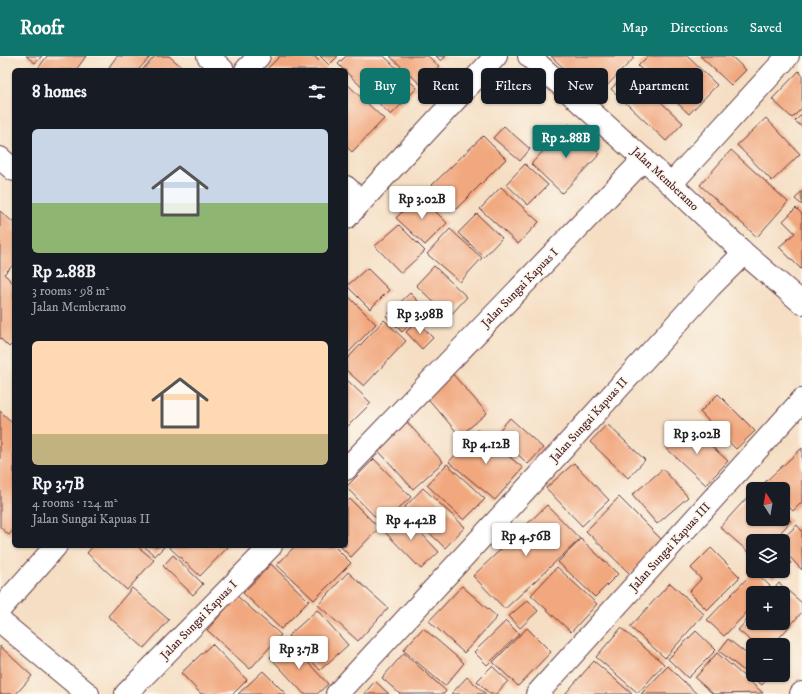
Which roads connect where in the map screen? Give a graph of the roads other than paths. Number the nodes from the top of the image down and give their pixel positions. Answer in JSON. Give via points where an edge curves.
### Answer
{"nodes":[{"id":1,"x":208,"y":56,"type":"edge"},
{"id":2,"x":259,"y":56,"type":"edge"},
{"id":3,"x":496,"y":56,"type":"edge"},
{"id":4,"x":529,"y":56,"type":"edge"},
{"id":5,"x":788,"y":56,"type":"edge"},
{"id":6,"x":221,"y":68,"type":"edge"},
{"id":7,"x":248,"y":68,"type":"edge"},
{"id":8,"x":0,"y":158,"type":"edge"},
{"id":9,"x":644,"y":160,"type":"junction"},
{"id":10,"x":12,"y":168,"type":"edge"},
{"id":11,"x":671,"y":184,"type":"junction"},
{"id":12,"x":354,"y":194,"type":"edge"},
{"id":13,"x":348,"y":212,"type":"edge"},
{"id":14,"x":744,"y":253,"type":"junction"},
{"id":15,"x":802,"y":303,"type":"edge"},
{"id":16,"x":802,"y":400,"type":"edge"},
{"id":17,"x":348,"y":467,"type":"edge"},
{"id":18,"x":54,"y":548,"type":"edge"},
{"id":19,"x":269,"y":548,"type":"edge"},
{"id":20,"x":0,"y":609,"type":"edge"},
{"id":21,"x":0,"y":621,"type":"edge"},
{"id":22,"x":88,"y":694,"type":"edge"},
{"id":23,"x":126,"y":694,"type":"edge"},
{"id":24,"x":337,"y":694,"type":"edge"},
{"id":25,"x":537,"y":694,"type":"edge"}],
"edges":[{"from":1,"to":6,"type":"street"},
{"from":2,"to":7,"type":"street"},
{"from":3,"to":12,"type":"street"},
{"from":4,"to":9,"type":"street","name":"Jalan Memberamo"},
{"from":5,"to":11,"type":"street"},
{"from":8,"to":10,"type":"street"},
{"from":9,"to":11,"type":"street","name":"Jalan Memberamo"},
{"from":9,"to":17,"type":"street","name":"Jalan Sungai Kapuas I"},
{"from":11,"to":14,"type":"street","name":"Jalan Memberamo"},
{"from":12,"to":13,"type":"street"},
{"from":14,"to":15,"type":"street","name":"Jalan Memberamo"},
{"from":14,"to":24,"type":"street","name":"Jalan Sungai Kapuas II"},
{"from":16,"to":25,"type":"street","name":"Jalan Sungai Kapuas III"},
{"from":18,"to":20,"type":"street"},
{"from":19,"to":23,"type":"street","name":"Jalan Sungai Kapuas I"},
{"from":21,"to":22,"type":"street"}]}
